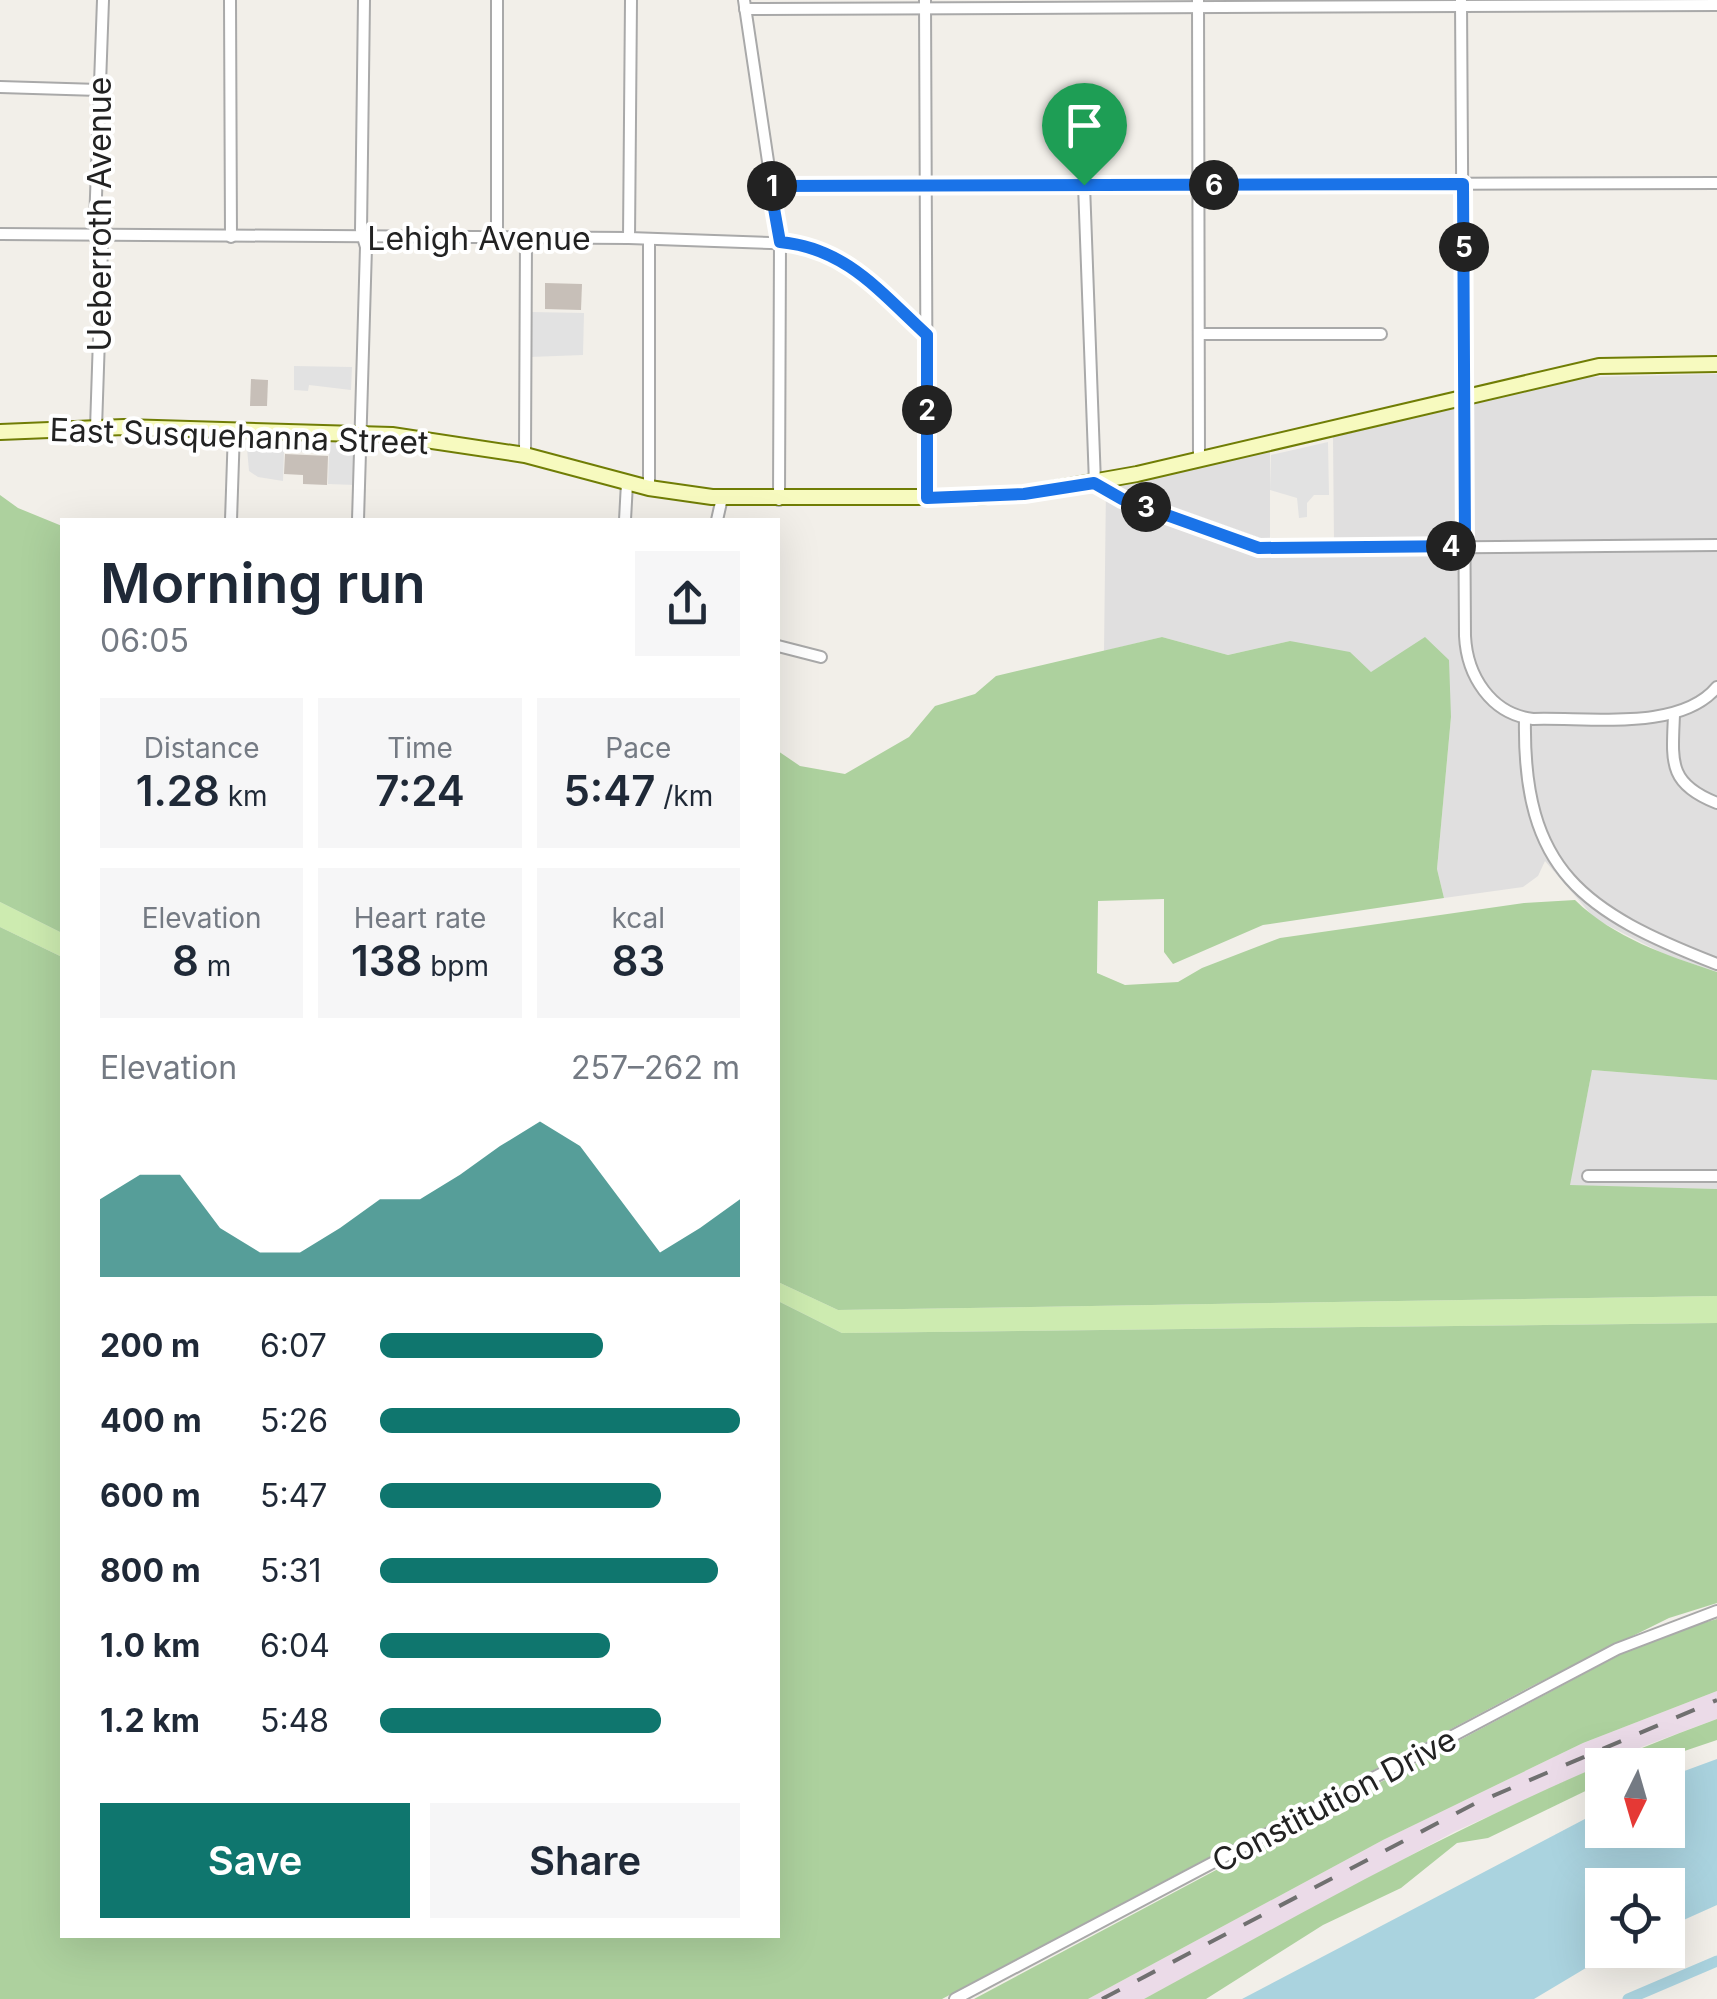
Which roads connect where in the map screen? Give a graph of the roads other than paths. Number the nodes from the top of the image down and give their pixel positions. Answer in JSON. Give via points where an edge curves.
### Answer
{"nodes":[{"id":1,"x":102,"y":0,"type":"edge"},
{"id":2,"x":230,"y":0,"type":"edge"},
{"id":3,"x":364,"y":0,"type":"edge"},
{"id":4,"x":496,"y":0,"type":"edge"},
{"id":5,"x":630,"y":0,"type":"edge"},
{"id":6,"x":1462,"y":3,"type":"edge"},
{"id":7,"x":744,"y":4,"type":"edge"},
{"id":8,"x":925,"y":4,"type":"edge"},
{"id":9,"x":1198,"y":4,"type":"edge"},
{"id":10,"x":1717,"y":5,"type":"edge"},
{"id":11,"x":0,"y":87,"type":"edge"},
{"id":12,"x":99,"y":90,"type":"junction"},
{"id":13,"x":1717,"y":183,"type":"edge"},
{"id":14,"x":1463,"y":184,"type":"junction"},
{"id":15,"x":1084,"y":185,"type":"junction"},
{"id":16,"x":1198,"y":185,"type":"junction"},
{"id":17,"x":770,"y":186,"type":"junction"},
{"id":18,"x":927,"y":186,"type":"junction"},
{"id":19,"x":0,"y":234,"type":"edge"},
{"id":20,"x":99,"y":236,"type":"junction"},
{"id":21,"x":232,"y":237,"type":"junction"},
{"id":22,"x":364,"y":238,"type":"junction"},
{"id":23,"x":496,"y":238,"type":"junction"},
{"id":24,"x":526,"y":238,"type":"junction"},
{"id":25,"x":628,"y":238,"type":"junction"},
{"id":26,"x":649,"y":239,"type":"junction"},
{"id":27,"x":780,"y":242,"type":"junction"},
{"id":28,"x":1199,"y":334,"type":"junction"},
{"id":29,"x":1382,"y":334,"type":"dead end"},
{"id":30,"x":927,"y":335,"type":"junction"},
{"id":31,"x":1717,"y":364,"type":"edge"},
{"id":32,"x":1464,"y":397,"type":"junction"},
{"id":33,"x":96,"y":428,"type":"junction"},
{"id":34,"x":234,"y":430,"type":"junction"},
{"id":35,"x":0,"y":432,"type":"edge"},
{"id":36,"x":363,"y":434,"type":"junction"},
{"id":37,"x":525,"y":454,"type":"junction"},
{"id":38,"x":1199,"y":460,"type":"junction"},
{"id":39,"x":626,"y":482,"type":"junction"},
{"id":40,"x":1094,"y":483,"type":"junction"},
{"id":41,"x":648,"y":488,"type":"junction"},
{"id":42,"x":722,"y":498,"type":"junction"},
{"id":43,"x":927,"y":498,"type":"junction"},
{"id":44,"x":779,"y":500,"type":"junction"},
{"id":45,"x":232,"y":518,"type":"edge"},
{"id":46,"x":358,"y":518,"type":"edge"},
{"id":47,"x":625,"y":518,"type":"edge"},
{"id":48,"x":717,"y":518,"type":"edge"},
{"id":49,"x":1717,"y":545,"type":"edge"},
{"id":50,"x":1465,"y":546,"type":"junction"},
{"id":51,"x":780,"y":647,"type":"edge"},
{"id":52,"x":821,"y":657,"type":"dead end"},
{"id":53,"x":1717,"y":687,"type":"edge"},
{"id":54,"x":1674,"y":715,"type":"junction"},
{"id":55,"x":1526,"y":718,"type":"junction"},
{"id":56,"x":1717,"y":804,"type":"edge"},
{"id":57,"x":1717,"y":964,"type":"edge"},
{"id":58,"x":1588,"y":1176,"type":"dead end"},
{"id":59,"x":1717,"y":1176,"type":"edge"},
{"id":60,"x":1717,"y":1611,"type":"edge"},
{"id":61,"x":956,"y":1999,"type":"edge"}],
"edges":[{"from":1,"to":12,"type":"street","name":"Ueberroth Avenue"},
{"from":2,"to":21,"type":"street"},
{"from":3,"to":22,"type":"street"},
{"from":4,"to":23,"type":"street"},
{"from":5,"to":25,"type":"street"},
{"from":6,"to":9,"type":"street"},
{"from":6,"to":10,"type":"street"},
{"from":6,"to":14,"type":"street"},
{"from":7,"to":8,"type":"street"},
{"from":7,"to":17,"type":"street"},
{"from":8,"to":9,"type":"street"},
{"from":8,"to":18,"type":"street"},
{"from":9,"to":16,"type":"street"},
{"from":11,"to":12,"type":"street"},
{"from":12,"to":20,"type":"street","name":"Ueberroth Avenue"},
{"from":13,"to":14,"type":"street"},
{"from":14,"to":16,"type":"street"},
{"from":14,"to":32,"type":"street"},
{"from":15,"to":16,"type":"street"},
{"from":15,"to":18,"type":"street"},
{"from":15,"to":40,"type":"street"},
{"from":16,"to":28,"type":"street"},
{"from":17,"to":18,"type":"street"},
{"from":17,"to":27,"type":"street"},
{"from":18,"to":30,"type":"street"},
{"from":19,"to":20,"type":"street","name":"Lehigh Avenue"},
{"from":20,"to":21,"type":"street","name":"Lehigh Avenue"},
{"from":20,"to":33,"type":"street","name":"Ueberroth Avenue"},
{"from":21,"to":22,"type":"street","name":"Lehigh Avenue"},
{"from":22,"to":23,"type":"street","name":"Lehigh Avenue"},
{"from":22,"to":36,"type":"street"},
{"from":23,"to":24,"type":"street","name":"Lehigh Avenue"},
{"from":24,"to":25,"type":"street","name":"Lehigh Avenue"},
{"from":24,"to":37,"type":"street"},
{"from":25,"to":26,"type":"street","name":"Lehigh Avenue"},
{"from":26,"to":27,"type":"street","name":"Lehigh Avenue"},
{"from":26,"to":41,"type":"street"},
{"from":27,"to":30,"type":"street","name":"Lehigh Avenue","via":[[816,247],[843,260]]},
{"from":27,"to":44,"type":"street"},
{"from":28,"to":29,"type":"street"},
{"from":28,"to":38,"type":"street"},
{"from":30,"to":43,"type":"street"},
{"from":31,"to":32,"type":"main road","name":"East Susquehanna Street","via":[[1599,366]]},
{"from":32,"to":38,"type":"main road","name":"East Susquehanna Street"},
{"from":32,"to":50,"type":"street"},
{"from":33,"to":34,"type":"main road","name":"East Susquehanna Street"},
{"from":33,"to":35,"type":"main road","name":"East Susquehanna Street"},
{"from":34,"to":36,"type":"main road","name":"East Susquehanna Street"},
{"from":34,"to":45,"type":"street"},
{"from":36,"to":37,"type":"main road","name":"East Susquehanna Street"},
{"from":36,"to":46,"type":"street"},
{"from":37,"to":39,"type":"main road","name":"East Susquehanna Street"},
{"from":38,"to":40,"type":"main road","name":"East Susquehanna Street"},
{"from":39,"to":41,"type":"main road","name":"East Susquehanna Street"},
{"from":39,"to":47,"type":"street"},
{"from":40,"to":43,"type":"main road","name":"East Susquehanna Street"},
{"from":40,"to":50,"type":"street","via":[[1259,548]]},
{"from":41,"to":42,"type":"main road","name":"East Susquehanna Street"},
{"from":42,"to":44,"type":"main road","name":"East Susquehanna Street"},
{"from":42,"to":48,"type":"street"},
{"from":43,"to":44,"type":"main road","name":"East Susquehanna Street"},
{"from":49,"to":50,"type":"street"},
{"from":50,"to":55,"type":"street","via":[[1470,666],[1495,702]]},
{"from":51,"to":52,"type":"street"},
{"from":53,"to":54,"type":"street"},
{"from":54,"to":55,"type":"street"},
{"from":54,"to":56,"type":"street","via":[[1675,770],[1687,788]]},
{"from":55,"to":57,"type":"street","via":[[1529,799],[1564,871],[1612,918]]},
{"from":58,"to":59,"type":"street"},
{"from":60,"to":61,"type":"street","name":"Constitution Drive","via":[[1618,1649]]}]}
